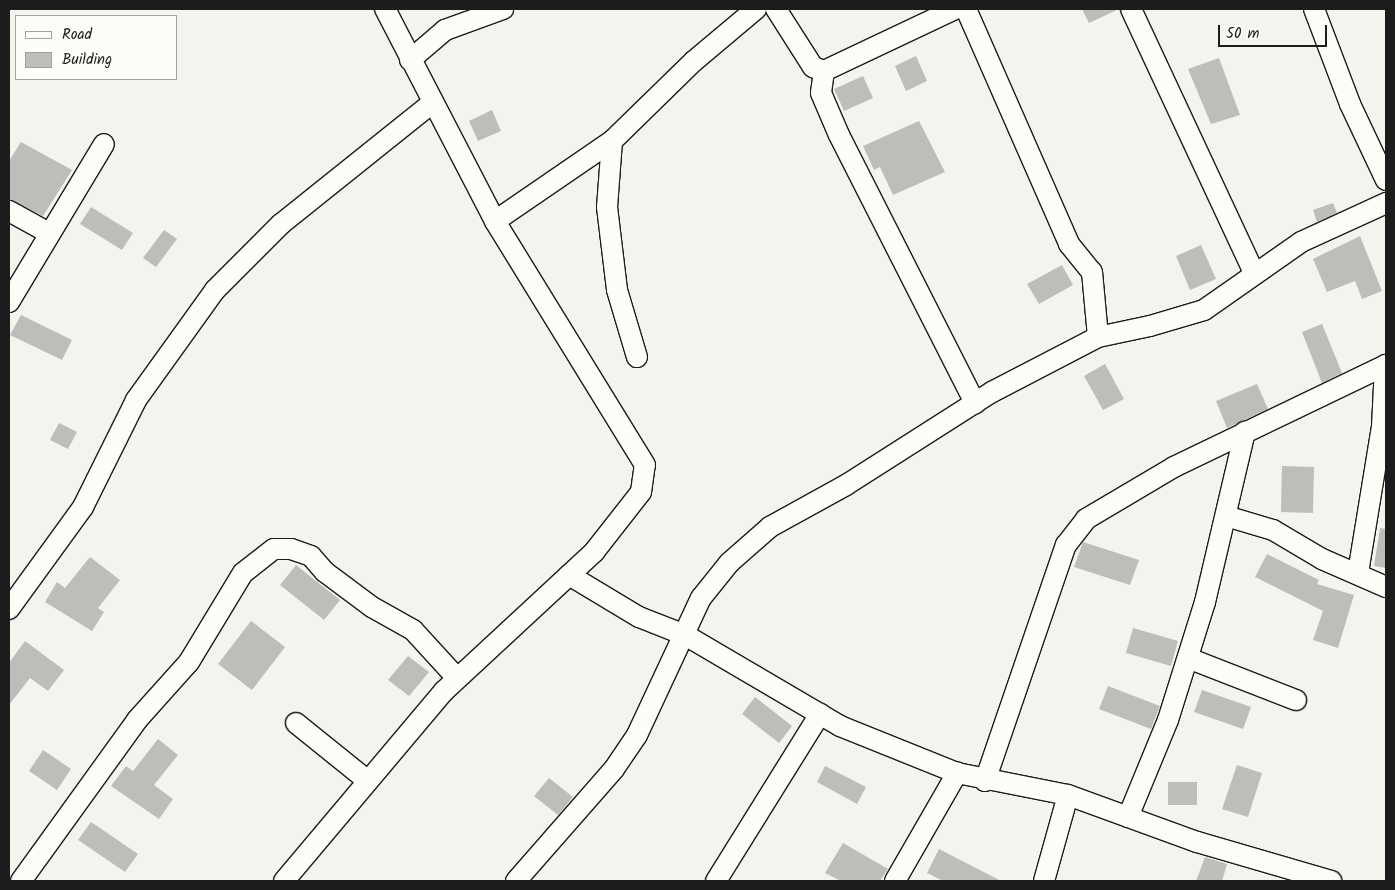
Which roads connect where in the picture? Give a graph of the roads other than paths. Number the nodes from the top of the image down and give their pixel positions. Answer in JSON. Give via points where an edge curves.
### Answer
{"nodes":[{"id":1,"x":385,"y":9,"type":"edge"},
{"id":2,"x":503,"y":9,"type":"edge"},
{"id":3,"x":756,"y":9,"type":"edge"},
{"id":4,"x":776,"y":9,"type":"edge"},
{"id":5,"x":955,"y":9,"type":"edge"},
{"id":6,"x":966,"y":9,"type":"edge"},
{"id":7,"x":1131,"y":9,"type":"edge"},
{"id":8,"x":1314,"y":9,"type":"edge"},
{"id":9,"x":410,"y":60,"type":"junction"},
{"id":10,"x":824,"y":71,"type":"junction"},
{"id":11,"x":431,"y":104,"type":"junction"},
{"id":12,"x":612,"y":141,"type":"junction"},
{"id":13,"x":104,"y":144,"type":"dead end"},
{"id":14,"x":1386,"y":180,"type":"edge"},
{"id":15,"x":1386,"y":203,"type":"edge"},
{"id":16,"x":9,"y":211,"type":"edge"},
{"id":17,"x":495,"y":222,"type":"junction"},
{"id":18,"x":47,"y":232,"type":"junction"},
{"id":19,"x":1254,"y":273,"type":"junction"},
{"id":20,"x":9,"y":302,"type":"edge"},
{"id":21,"x":1098,"y":337,"type":"junction"},
{"id":22,"x":636,"y":357,"type":"dead end"},
{"id":23,"x":1386,"y":365,"type":"edge"},
{"id":24,"x":975,"y":403,"type":"junction"},
{"id":25,"x":1245,"y":432,"type":"junction"},
{"id":26,"x":1226,"y":516,"type":"junction"},
{"id":27,"x":1358,"y":573,"type":"junction"},
{"id":28,"x":569,"y":576,"type":"junction"},
{"id":29,"x":1386,"y":587,"type":"edge"},
{"id":30,"x":9,"y":609,"type":"edge"},
{"id":31,"x":685,"y":635,"type":"junction"},
{"id":32,"x":1188,"y":658,"type":"junction"},
{"id":33,"x":457,"y":678,"type":"junction"},
{"id":34,"x":1296,"y":700,"type":"dead end"},
{"id":35,"x":820,"y":714,"type":"junction"},
{"id":36,"x":296,"y":724,"type":"dead end"},
{"id":37,"x":957,"y":773,"type":"junction"},
{"id":38,"x":368,"y":781,"type":"junction"},
{"id":39,"x":985,"y":781,"type":"junction"},
{"id":40,"x":1068,"y":795,"type":"junction"},
{"id":41,"x":1128,"y":817,"type":"junction"},
{"id":42,"x":21,"y":881,"type":"edge"},
{"id":43,"x":284,"y":881,"type":"edge"},
{"id":44,"x":516,"y":881,"type":"edge"},
{"id":45,"x":716,"y":881,"type":"edge"},
{"id":46,"x":895,"y":881,"type":"edge"},
{"id":47,"x":1044,"y":881,"type":"edge"},
{"id":48,"x":1331,"y":881,"type":"edge"}],
"edges":[{"from":1,"to":9,"type":"street"},
{"from":2,"to":9,"type":"street","via":[[445,30]]},
{"from":3,"to":12,"type":"street","via":[[694,61]]},
{"from":4,"to":10,"type":"street","via":[[813,67]]},
{"from":5,"to":10,"type":"street"},
{"from":6,"to":21,"type":"street","via":[[1069,244],[1092,272]]},
{"from":7,"to":19,"type":"street"},
{"from":8,"to":14,"type":"street","via":[[1350,104]]},
{"from":9,"to":11,"type":"street"},
{"from":10,"to":24,"type":"street","via":[[821,94]]},
{"from":11,"to":17,"type":"street"},
{"from":11,"to":30,"type":"street","via":[[281,224],[216,290],[136,400],[83,507]]},
{"from":12,"to":17,"type":"street"},
{"from":12,"to":22,"type":"street","via":[[607,207],[616,290]]},
{"from":13,"to":18,"type":"street","via":[[82,185]]},
{"from":15,"to":19,"type":"street","via":[[1301,242]]},
{"from":16,"to":18,"type":"street"},
{"from":17,"to":28,"type":"street","via":[[645,465],[641,492]]},
{"from":18,"to":20,"type":"street"},
{"from":19,"to":21,"type":"street","via":[[1204,310]]},
{"from":21,"to":24,"type":"street"},
{"from":23,"to":25,"type":"street"},
{"from":23,"to":27,"type":"street","via":[[1382,427]]},
{"from":24,"to":31,"type":"street","via":[[846,485],[770,527],[729,563],[701,598]]},
{"from":25,"to":26,"type":"street"},
{"from":25,"to":39,"type":"street","via":[[1103,508],[1086,519],[1066,545]]},
{"from":26,"to":27,"type":"street","via":[[1273,530],[1322,559]]},
{"from":26,"to":32,"type":"street"},
{"from":27,"to":29,"type":"street"},
{"from":28,"to":31,"type":"street","via":[[639,617]]},
{"from":28,"to":33,"type":"street"},
{"from":31,"to":35,"type":"street"},
{"from":31,"to":44,"type":"street","via":[[654,691],[636,735],[614,769]]},
{"from":32,"to":34,"type":"street"},
{"from":32,"to":41,"type":"street","via":[[1168,720]]},
{"from":33,"to":38,"type":"street"},
{"from":33,"to":42,"type":"street","via":[[413,630],[372,607],[325,572],[311,556],[291,549],[274,549],[243,572],[189,662],[138,720]]},
{"from":35,"to":37,"type":"street","via":[[840,726]]},
{"from":35,"to":45,"type":"street"},
{"from":36,"to":38,"type":"street"},
{"from":37,"to":39,"type":"street"},
{"from":37,"to":46,"type":"street"},
{"from":38,"to":43,"type":"street"},
{"from":39,"to":40,"type":"street"},
{"from":40,"to":41,"type":"street"},
{"from":40,"to":47,"type":"street"},
{"from":41,"to":48,"type":"street"}]}
